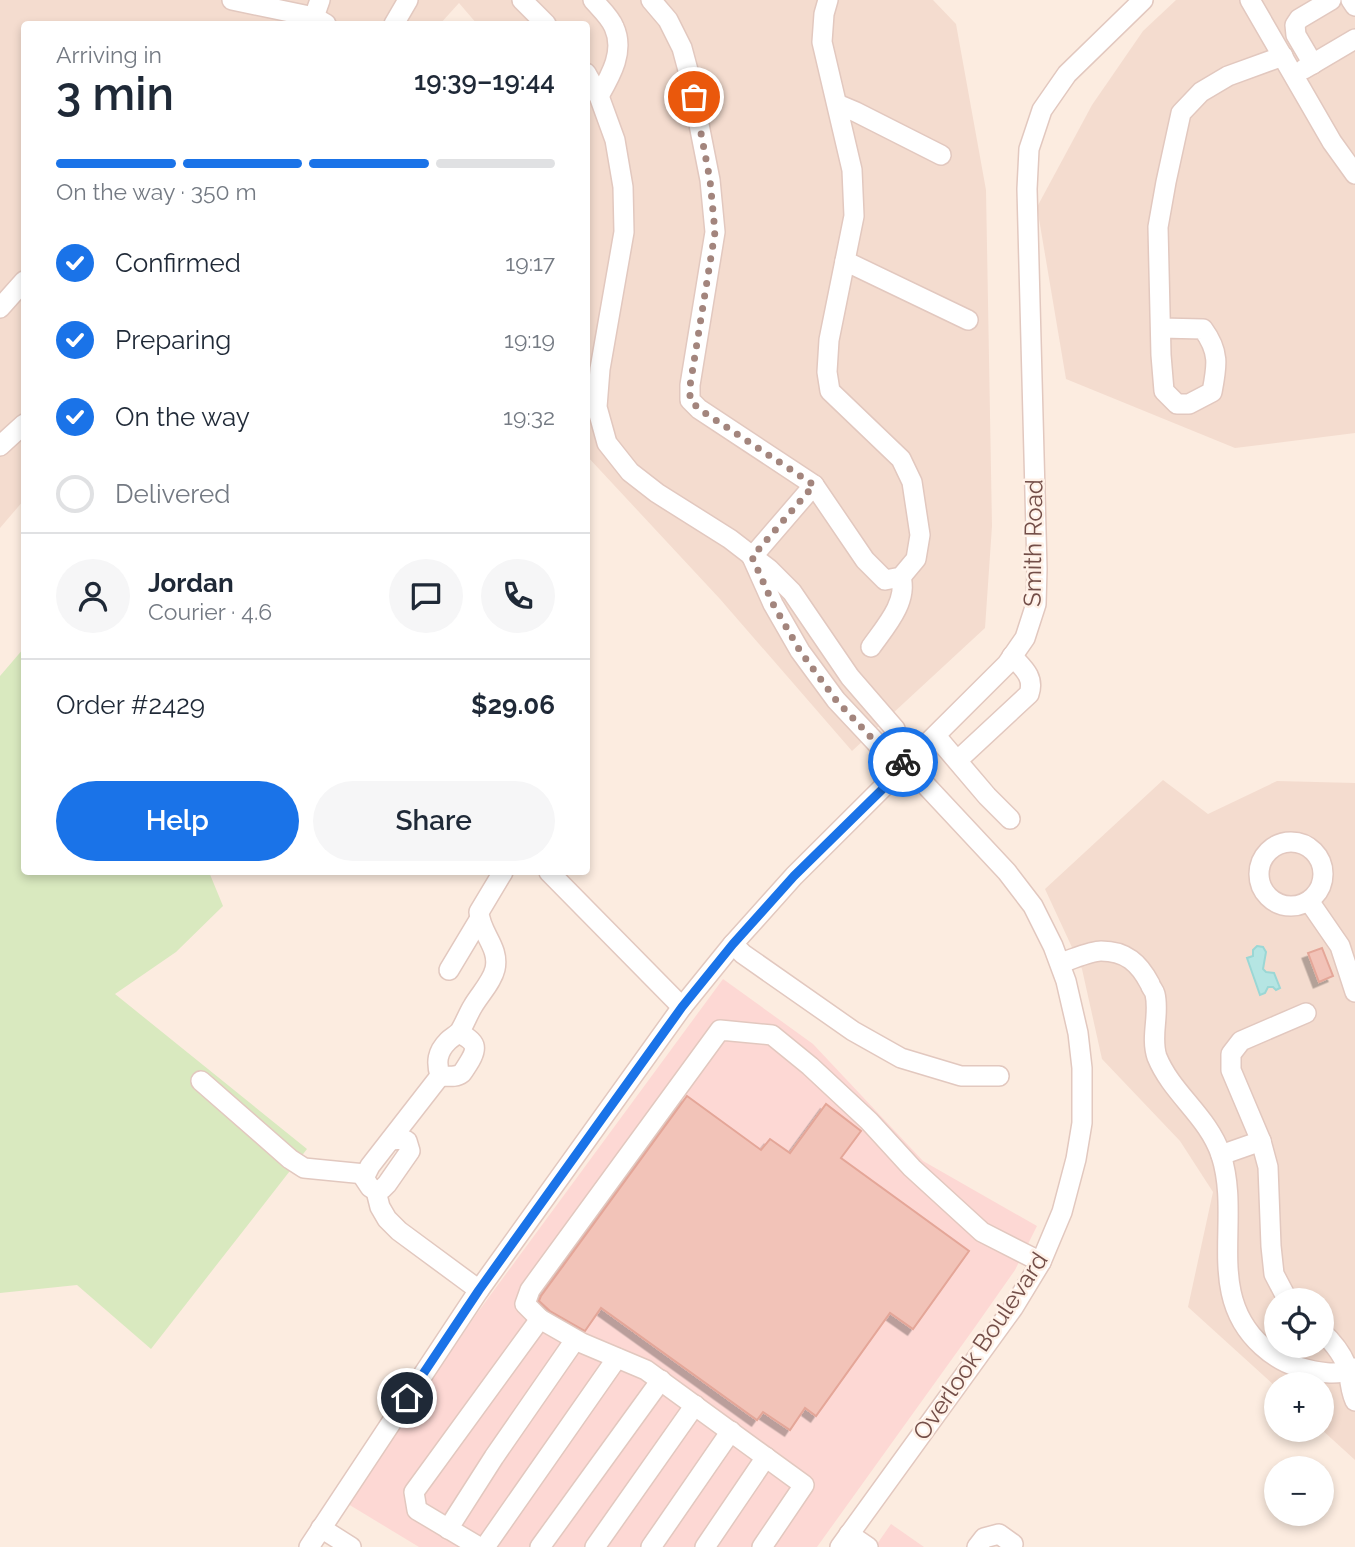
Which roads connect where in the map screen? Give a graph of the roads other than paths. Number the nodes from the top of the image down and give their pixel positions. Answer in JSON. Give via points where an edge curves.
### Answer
{"nodes":[{"id":1,"x":232,"y":0,"type":"edge"},
{"id":2,"x":408,"y":0,"type":"edge"},
{"id":3,"x":522,"y":0,"type":"edge"},
{"id":4,"x":593,"y":0,"type":"edge"},
{"id":5,"x":651,"y":0,"type":"edge"},
{"id":6,"x":1143,"y":0,"type":"edge"},
{"id":7,"x":1250,"y":0,"type":"edge"},
{"id":8,"x":1331,"y":0,"type":"edge"},
{"id":9,"x":1351,"y":0,"type":"edge"},
{"id":10,"x":824,"y":1,"type":"edge"},
{"id":11,"x":1355,"y":6,"type":"edge"},
{"id":12,"x":320,"y":14,"type":"edge"},
{"id":13,"x":396,"y":21,"type":"edge"},
{"id":14,"x":543,"y":21,"type":"edge"},
{"id":15,"x":1355,"y":39,"type":"edge"},
{"id":16,"x":1283,"y":56,"type":"junction"},
{"id":17,"x":1313,"y":64,"type":"junction"},
{"id":18,"x":1294,"y":75,"type":"junction"},
{"id":19,"x":590,"y":80,"type":"edge"},
{"id":20,"x":599,"y":96,"type":"junction"},
{"id":21,"x":837,"y":104,"type":"junction"},
{"id":22,"x":941,"y":155,"type":"dead end"},
{"id":23,"x":1355,"y":174,"type":"edge"},
{"id":24,"x":845,"y":261,"type":"junction"},
{"id":25,"x":21,"y":291,"type":"edge"},
{"id":26,"x":0,"y":308,"type":"edge"},
{"id":27,"x":968,"y":320,"type":"dead end"},
{"id":28,"x":1161,"y":328,"type":"dead end"},
{"id":29,"x":21,"y":427,"type":"edge"},
{"id":30,"x":0,"y":446,"type":"edge"},
{"id":31,"x":814,"y":485,"type":"junction"},
{"id":32,"x":752,"y":557,"type":"junction"},
{"id":33,"x":901,"y":577,"type":"junction"},
{"id":34,"x":871,"y":647,"type":"dead end"},
{"id":35,"x":1012,"y":656,"type":"junction"},
{"id":36,"x":936,"y":736,"type":"junction"},
{"id":37,"x":958,"y":760,"type":"junction"},
{"id":38,"x":907,"y":765,"type":"junction"},
{"id":39,"x":1010,"y":819,"type":"dead end"},
{"id":40,"x":501,"y":875,"type":"edge"},
{"id":41,"x":553,"y":875,"type":"edge"},
{"id":42,"x":1309,"y":901,"type":"dead end"},
{"id":43,"x":479,"y":920,"type":"junction"},
{"id":44,"x":733,"y":944,"type":"junction"},
{"id":45,"x":1060,"y":963,"type":"junction"},
{"id":46,"x":449,"y":970,"type":"dead end"},
{"id":47,"x":1355,"y":992,"type":"edge"},
{"id":48,"x":682,"y":1007,"type":"junction"},
{"id":49,"x":1306,"y":1013,"type":"dead end"},
{"id":50,"x":459,"y":1033,"type":"junction"},
{"id":51,"x":440,"y":1076,"type":"junction"},
{"id":52,"x":999,"y":1076,"type":"dead end"},
{"id":53,"x":201,"y":1081,"type":"dead end"},
{"id":54,"x":1261,"y":1141,"type":"junction"},
{"id":55,"x":1221,"y":1155,"type":"junction"},
{"id":56,"x":370,"y":1183,"type":"junction"},
{"id":57,"x":1041,"y":1262,"type":"junction"},
{"id":58,"x":1281,"y":1288,"type":"edge"},
{"id":59,"x":479,"y":1290,"type":"junction"},
{"id":60,"x":540,"y":1319,"type":"junction"},
{"id":61,"x":575,"y":1340,"type":"junction"},
{"id":62,"x":1334,"y":1346,"type":"edge"},
{"id":63,"x":617,"y":1358,"type":"junction"},
{"id":64,"x":1352,"y":1369,"type":"edge"},
{"id":65,"x":661,"y":1380,"type":"junction"},
{"id":66,"x":1355,"y":1401,"type":"edge"},
{"id":67,"x":695,"y":1405,"type":"junction"},
{"id":68,"x":731,"y":1432,"type":"junction"},
{"id":69,"x":766,"y":1457,"type":"junction"},
{"id":70,"x":321,"y":1528,"type":"junction"},
{"id":71,"x":448,"y":1529,"type":"junction"},
{"id":72,"x":845,"y":1540,"type":"edge"},
{"id":73,"x":1013,"y":1544,"type":"dead end"},
{"id":74,"x":309,"y":1547,"type":"edge"},
{"id":75,"x":351,"y":1547,"type":"edge"},
{"id":76,"x":479,"y":1547,"type":"edge"},
{"id":77,"x":485,"y":1547,"type":"edge"},
{"id":78,"x":540,"y":1547,"type":"edge"},
{"id":79,"x":595,"y":1547,"type":"edge"},
{"id":80,"x":651,"y":1547,"type":"edge"},
{"id":81,"x":705,"y":1547,"type":"edge"},
{"id":82,"x":762,"y":1547,"type":"edge"},
{"id":83,"x":869,"y":1547,"type":"edge"},
{"id":84,"x":977,"y":1547,"type":"edge"}],
"edges":[{"from":1,"to":12,"type":"street"},
{"from":2,"to":13,"type":"street"},
{"from":3,"to":14,"type":"street"},
{"from":4,"to":20,"type":"street","via":[[614,26],[619,46],[613,71]]},
{"from":5,"to":31,"type":"street","via":[[668,20],[685,61],[713,206],[715,232],[690,400]]},
{"from":6,"to":35,"type":"street","name":"Smith Road","via":[[1067,74],[1041,110],[1029,149],[1037,581],[1036,604],[1025,638]]},
{"from":7,"to":16,"type":"street"},
{"from":8,"to":17,"type":"street","via":[[1294,25]]},
{"from":9,"to":11,"type":"street"},
{"from":10,"to":21,"type":"street","via":[[822,42]]},
{"from":15,"to":17,"type":"street"},
{"from":16,"to":18,"type":"street"},
{"from":16,"to":28,"type":"street","via":[[1228,76],[1201,92],[1181,113],[1158,228]]},
{"from":17,"to":18,"type":"street"},
{"from":18,"to":23,"type":"street"},
{"from":19,"to":20,"type":"street"},
{"from":20,"to":32,"type":"street","via":[[615,140],[623,187],[624,232],[597,407],[607,443],[639,480]]},
{"from":21,"to":22,"type":"street"},
{"from":21,"to":24,"type":"street","via":[[852,170],[854,216]]},
{"from":24,"to":27,"type":"street"},
{"from":24,"to":33,"type":"street","via":[[829,341],[830,391],[901,459],[912,482],[920,535],[916,559]]},
{"from":25,"to":26,"type":"street"},
{"from":29,"to":30,"type":"street"},
{"from":31,"to":32,"type":"street"},
{"from":31,"to":33,"type":"street","via":[[865,560],[885,580]]},
{"from":32,"to":38,"type":"street","via":[[792,592],[850,677],[895,729]]},
{"from":33,"to":34,"type":"street","via":[[900,603]]},
{"from":35,"to":36,"type":"street","name":"Smith Road"},
{"from":35,"to":37,"type":"street","via":[[1030,678],[1029,694]]},
{"from":36,"to":37,"type":"street"},
{"from":36,"to":38,"type":"street","name":"Smith Road"},
{"from":37,"to":39,"type":"street"},
{"from":38,"to":44,"type":"street","name":"Smith Road","via":[[794,876]]},
{"from":38,"to":45,"type":"street","name":"Overlook Boulevard","via":[[1025,893]]},
{"from":40,"to":43,"type":"street","via":[[479,912]]},
{"from":41,"to":48,"type":"street"},
{"from":42,"to":47,"type":"street","via":[[1340,947]]},
{"from":43,"to":46,"type":"street"},
{"from":43,"to":50,"type":"street","via":[[493,946],[495,972]]},
{"from":44,"to":48,"type":"street","name":"Smith Road"},
{"from":44,"to":52,"type":"street","via":[[853,1031],[901,1058],[961,1076]]},
{"from":45,"to":55,"type":"street","via":[[1100,951],[1125,955],[1142,969],[1155,994],[1156,1055],[1170,1081],[1213,1135]]},
{"from":45,"to":57,"type":"street","name":"Overlook Boulevard","via":[[1079,1041],[1082,1123],[1068,1194]]},
{"from":48,"to":59,"type":"street","name":"Smith Road"},
{"from":49,"to":54,"type":"street","via":[[1241,1041],[1231,1054],[1231,1070]]},
{"from":50,"to":51,"type":"street","via":[[437,1059]]},
{"from":50,"to":51,"type":"street","via":[[473,1042],[473,1056],[462,1073]]},
{"from":51,"to":56,"type":"street","via":[[391,1140]]},
{"from":53,"to":56,"type":"street","via":[[304,1168]]},
{"from":54,"to":55,"type":"street"},
{"from":54,"to":58,"type":"street","via":[[1268,1167],[1274,1273]]},
{"from":55,"to":64,"type":"street","via":[[1227,1183],[1228,1284],[1238,1316],[1273,1357],[1323,1373]]},
{"from":56,"to":59,"type":"street","via":[[387,1219],[399,1231]]},
{"from":57,"to":60,"type":"street","via":[[982,1233],[869,1121],[772,1035],[720,1030],[530,1290],[525,1304]]},
{"from":57,"to":72,"type":"street","name":"Overlook Boulevard","via":[[1013,1308]]},
{"from":59,"to":70,"type":"street","name":"Smith Road"},
{"from":60,"to":61,"type":"street"},
{"from":60,"to":71,"type":"street","via":[[414,1492],[417,1510]]},
{"from":61,"to":63,"type":"street"},
{"from":61,"to":71,"type":"street"},
{"from":62,"to":64,"type":"street"},
{"from":63,"to":65,"type":"street"},
{"from":63,"to":77,"type":"street"},
{"from":64,"to":66,"type":"street"},
{"from":65,"to":67,"type":"street"},
{"from":65,"to":78,"type":"street"},
{"from":67,"to":68,"type":"street"},
{"from":67,"to":79,"type":"street"},
{"from":68,"to":69,"type":"street"},
{"from":68,"to":80,"type":"street"},
{"from":69,"to":81,"type":"street"},
{"from":69,"to":82,"type":"street","via":[[804,1485]]},
{"from":70,"to":74,"type":"street","name":"Smith Road"},
{"from":70,"to":75,"type":"street"},
{"from":71,"to":76,"type":"street"},
{"from":72,"to":83,"type":"street"},
{"from":73,"to":84,"type":"street","via":[[999,1534],[984,1538]]}]}
